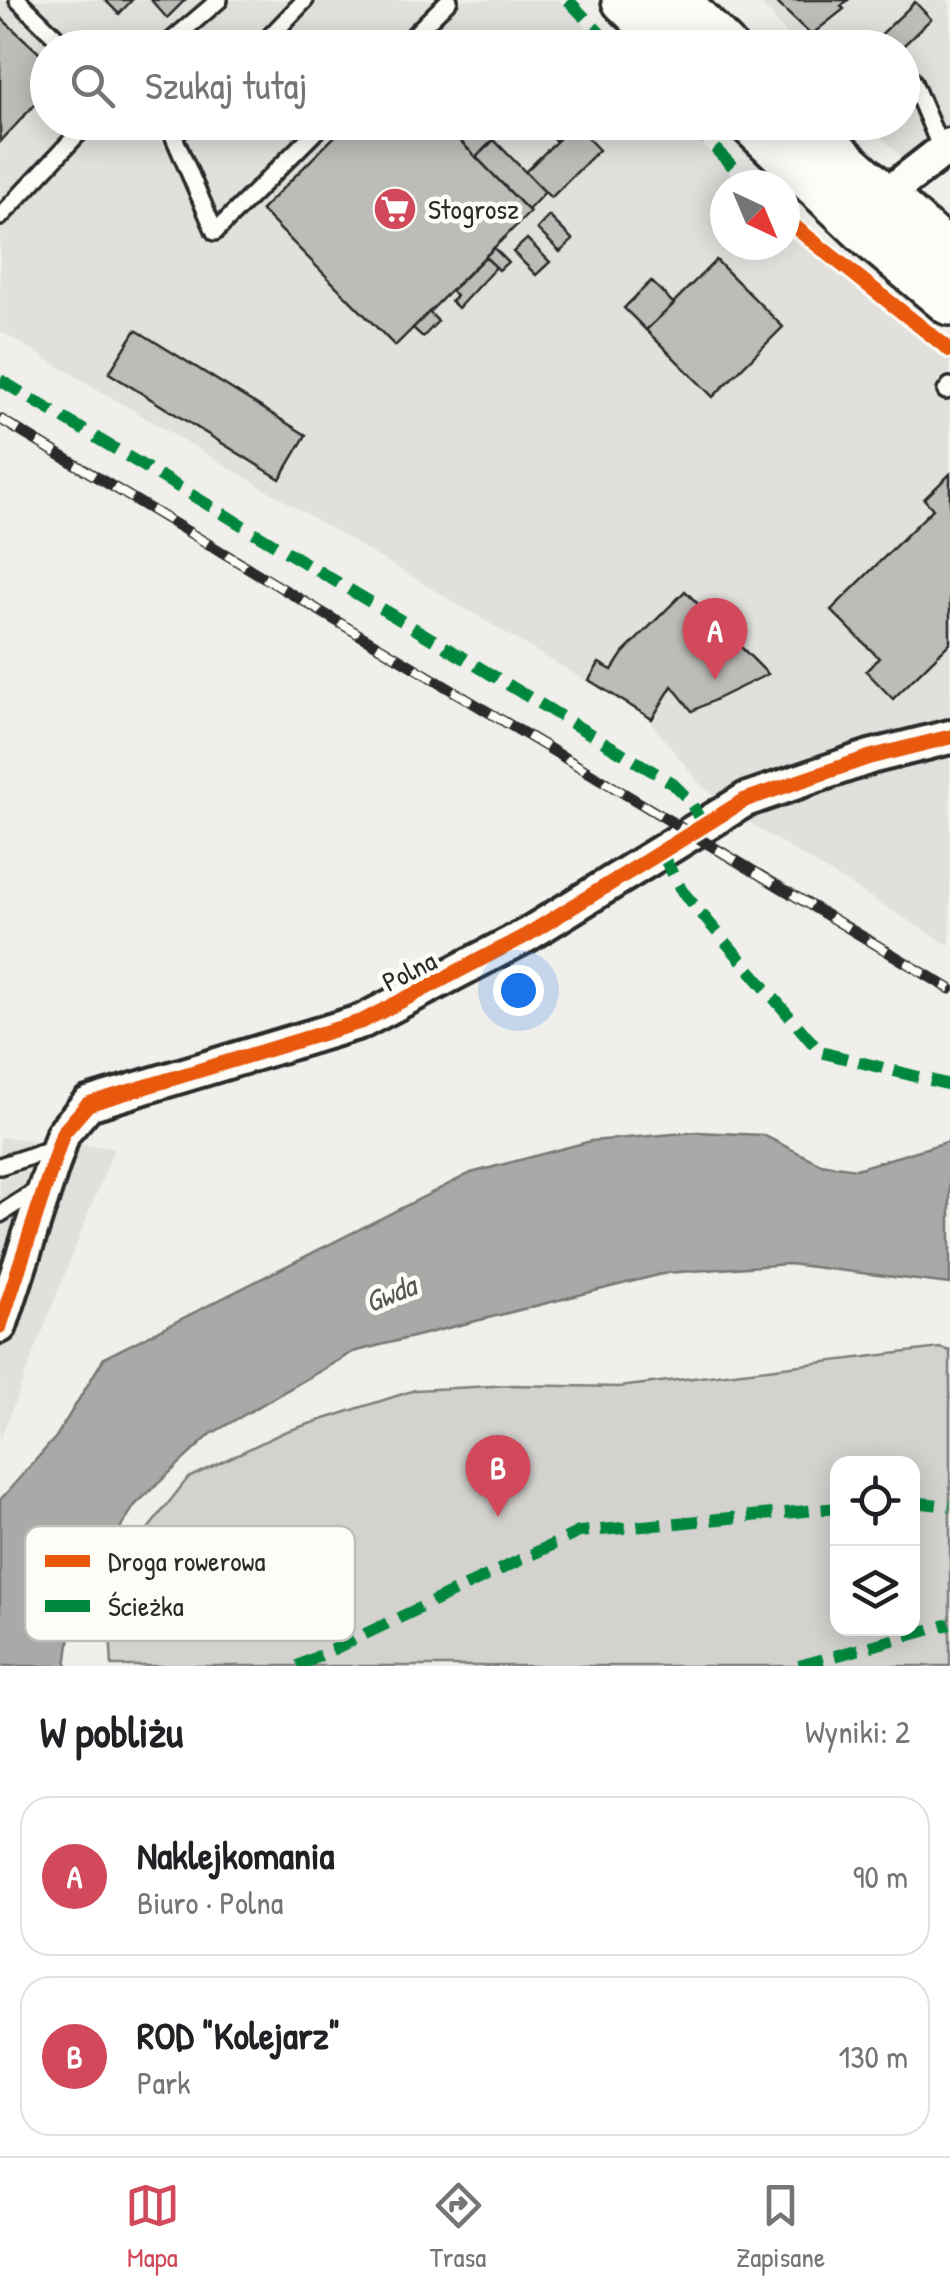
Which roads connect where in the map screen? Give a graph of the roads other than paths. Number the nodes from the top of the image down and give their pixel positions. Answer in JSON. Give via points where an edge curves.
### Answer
{"nodes":[{"id":1,"x":18,"y":0,"type":"edge"},
{"id":2,"x":219,"y":0,"type":"edge"},
{"id":3,"x":305,"y":0,"type":"edge"},
{"id":4,"x":448,"y":0,"type":"edge"},
{"id":5,"x":625,"y":0,"type":"edge"},
{"id":6,"x":680,"y":14,"type":"edge"},
{"id":7,"x":49,"y":30,"type":"edge"},
{"id":8,"x":184,"y":30,"type":"edge"},
{"id":9,"x":277,"y":30,"type":"edge"},
{"id":10,"x":419,"y":30,"type":"edge"},
{"id":11,"x":701,"y":30,"type":"edge"},
{"id":12,"x":920,"y":96,"type":"edge"},
{"id":13,"x":72,"y":140,"type":"edge"},
{"id":14,"x":176,"y":140,"type":"edge"},
{"id":15,"x":308,"y":140,"type":"edge"},
{"id":16,"x":770,"y":140,"type":"edge"},
{"id":17,"x":820,"y":140,"type":"edge"},
{"id":18,"x":946,"y":148,"type":"edge"},
{"id":19,"x":882,"y":199,"type":"junction"},
{"id":20,"x":0,"y":217,"type":"edge"},
{"id":21,"x":950,"y":257,"type":"edge"},
{"id":22,"x":950,"y":302,"type":"edge"},
{"id":23,"x":949,"y":739,"type":"edge"},
{"id":24,"x":58,"y":1147,"type":"junction"},
{"id":25,"x":0,"y":1166,"type":"edge"},
{"id":26,"x":50,"y":1183,"type":"junction"},
{"id":27,"x":0,"y":1214,"type":"edge"},
{"id":28,"x":0,"y":1326,"type":"edge"}],
"edges":[{"from":1,"to":7,"type":"lane"},
{"from":2,"to":8,"type":"lane"},
{"from":3,"to":9,"type":"lane"},
{"from":4,"to":10,"type":"lane"},
{"from":5,"to":6,"type":"main road"},
{"from":6,"to":11,"type":"main road"},
{"from":12,"to":18,"type":"lane"},
{"from":13,"to":20,"type":"lane"},
{"from":14,"to":15,"type":"lane","via":[[215,232]]},
{"from":16,"to":22,"type":"main road"},
{"from":17,"to":19,"type":"main road"},
{"from":18,"to":19,"type":"street"},
{"from":19,"to":21,"type":"main road"},
{"from":23,"to":24,"type":"street","name":"Polna","via":[[870,756],[745,800],[527,935],[396,1006],[329,1034],[103,1097],[76,1114]]},
{"from":24,"to":25,"type":"lane"},
{"from":24,"to":26,"type":"street","name":"Polna"},
{"from":26,"to":27,"type":"lane"},
{"from":26,"to":28,"type":"street","name":"Polna"}]}
